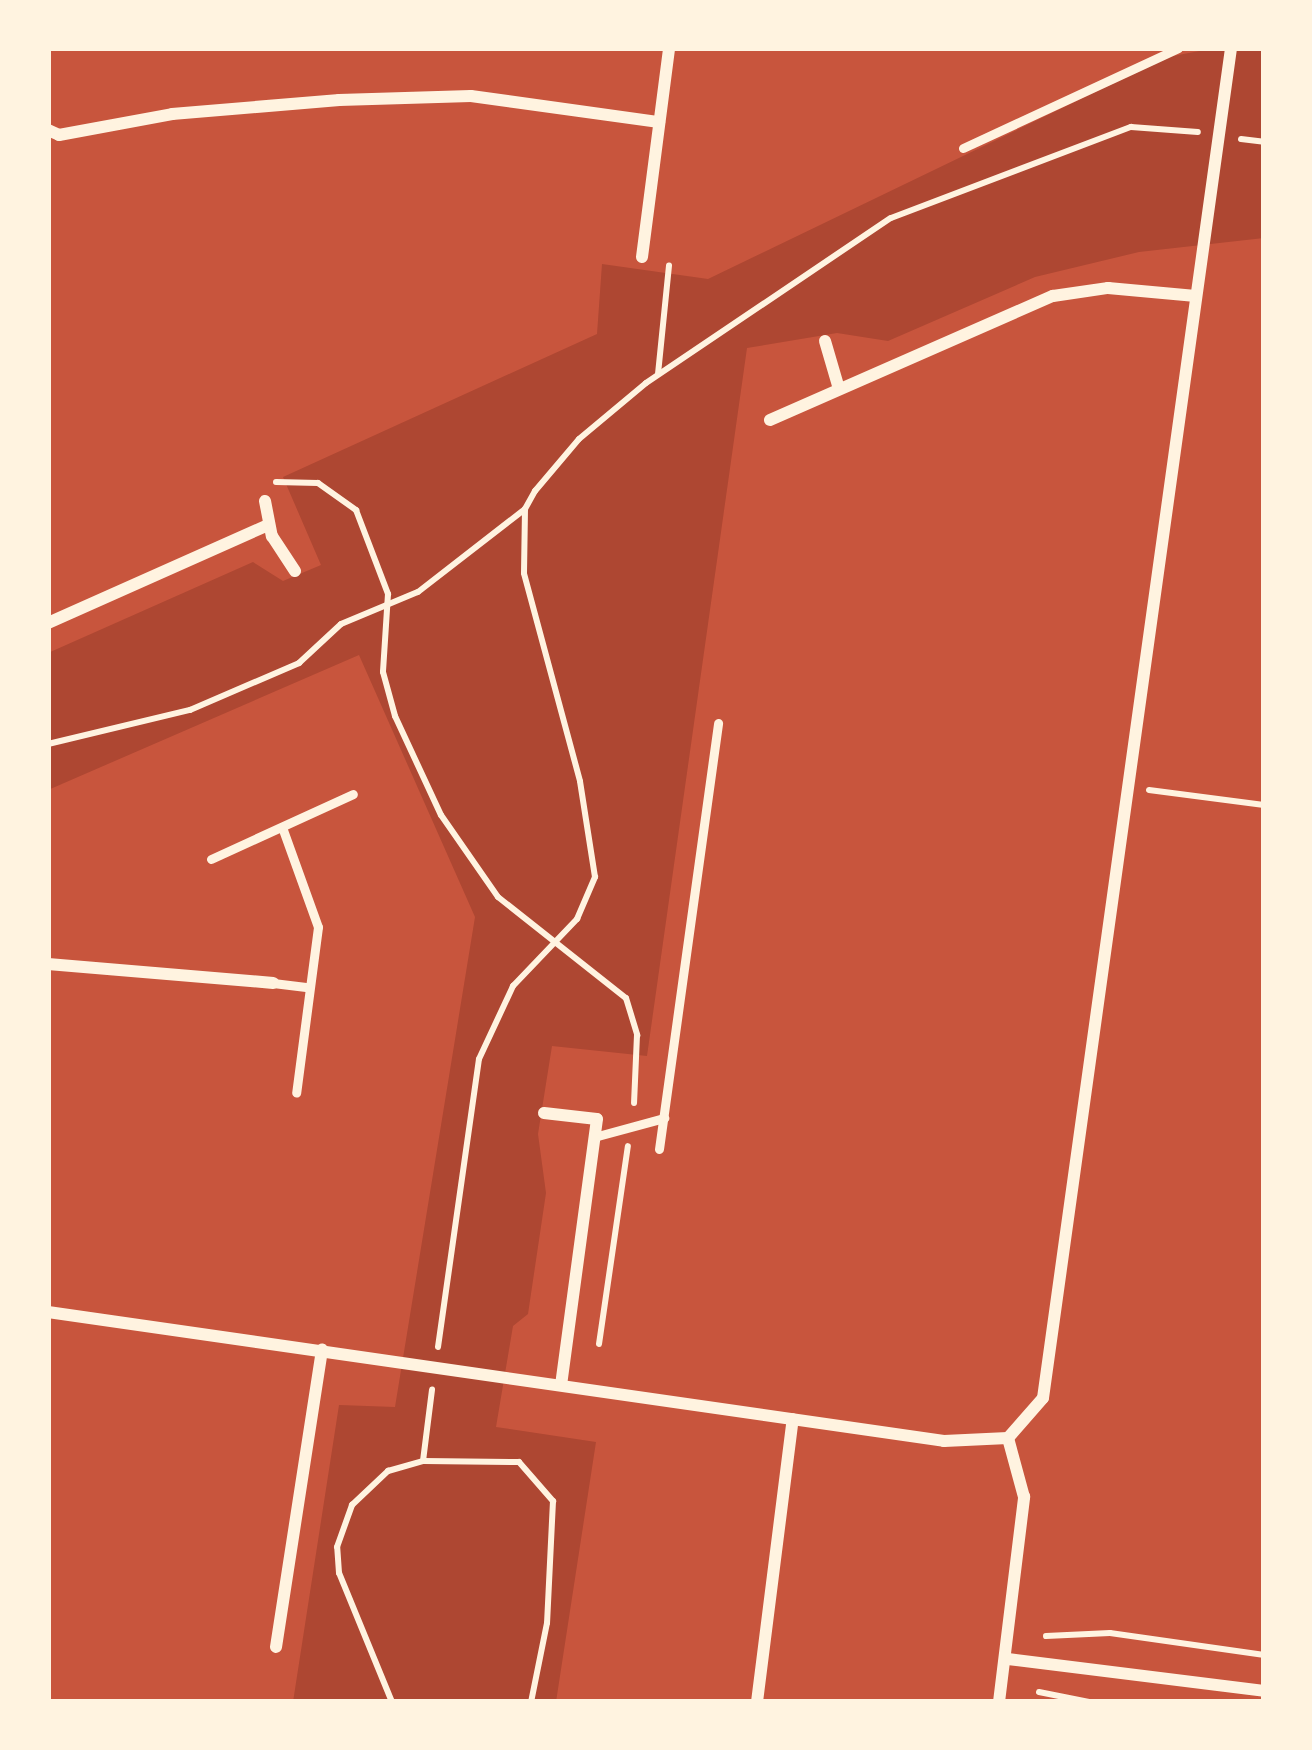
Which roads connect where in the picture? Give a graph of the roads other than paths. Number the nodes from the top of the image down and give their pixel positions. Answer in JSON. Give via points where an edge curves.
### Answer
{"nodes":[{"id":1,"x":669,"y":48,"type":"edge"},
{"id":2,"x":1178,"y":48,"type":"edge"},
{"id":3,"x":1232,"y":48,"type":"edge"},
{"id":4,"x":659,"y":122,"type":"junction"},
{"id":5,"x":48,"y":130,"type":"edge"},
{"id":6,"x":963,"y":148,"type":"dead end"},
{"id":7,"x":642,"y":257,"type":"dead end"},
{"id":8,"x":1196,"y":296,"type":"junction"},
{"id":9,"x":825,"y":341,"type":"dead end"},
{"id":10,"x":839,"y":389,"type":"junction"},
{"id":11,"x":770,"y":420,"type":"dead end"},
{"id":12,"x":265,"y":501,"type":"road end"},
{"id":13,"x":268,"y":525,"type":"junction"},
{"id":14,"x":295,"y":571,"type":"dead end"},
{"id":15,"x":48,"y":623,"type":"edge"},
{"id":16,"x":718,"y":723,"type":"dead end"},
{"id":17,"x":353,"y":794,"type":"dead end"},
{"id":18,"x":282,"y":827,"type":"junction"},
{"id":19,"x":212,"y":859,"type":"dead end"},
{"id":20,"x":48,"y":964,"type":"edge"},
{"id":21,"x":273,"y":983,"type":"joint"},
{"id":22,"x":306,"y":987,"type":"junction"},
{"id":23,"x":296,"y":1093,"type":"dead end"},
{"id":24,"x":544,"y":1113,"type":"dead end"},
{"id":25,"x":664,"y":1118,"type":"junction"},
{"id":26,"x":594,"y":1136,"type":"junction"},
{"id":27,"x":659,"y":1149,"type":"dead end"},
{"id":28,"x":48,"y":1312,"type":"edge"},
{"id":29,"x":322,"y":1350,"type":"junction"},
{"id":30,"x":561,"y":1384,"type":"junction"},
{"id":31,"x":793,"y":1419,"type":"junction"},
{"id":32,"x":1008,"y":1438,"type":"junction"},
{"id":33,"x":276,"y":1647,"type":"dead end"},
{"id":34,"x":1008,"y":1659,"type":"junction"},
{"id":35,"x":1264,"y":1691,"type":"edge"},
{"id":36,"x":757,"y":1702,"type":"edge"},
{"id":37,"x":999,"y":1702,"type":"edge"}],
"edges":[{"from":1,"to":4,"type":"street"},
{"from":2,"to":6,"type":"lane"},
{"from":3,"to":8,"type":"street"},
{"from":4,"to":5,"type":"street","via":[[471,96],[339,100]]},
{"from":4,"to":7,"type":"street"},
{"from":8,"to":10,"type":"street","via":[[1108,288],[1053,296]]},
{"from":8,"to":32,"type":"street","via":[[1043,1399]]},
{"from":9,"to":10,"type":"street"},
{"from":10,"to":11,"type":"street"},
{"from":12,"to":13,"type":"street"},
{"from":13,"to":14,"type":"street"},
{"from":13,"to":15,"type":"street"},
{"from":16,"to":25,"type":"lane"},
{"from":17,"to":18,"type":"lane"},
{"from":18,"to":19,"type":"lane"},
{"from":18,"to":22,"type":"lane","via":[[317,919]]},
{"from":20,"to":21,"type":"street"},
{"from":21,"to":22,"type":"lane"},
{"from":22,"to":23,"type":"lane"},
{"from":24,"to":26,"type":"street","via":[[597,1119]]},
{"from":25,"to":26,"type":"lane"},
{"from":25,"to":27,"type":"lane"},
{"from":26,"to":30,"type":"street"},
{"from":28,"to":29,"type":"street"},
{"from":29,"to":30,"type":"street"},
{"from":29,"to":33,"type":"street"},
{"from":30,"to":31,"type":"street"},
{"from":31,"to":32,"type":"street","via":[[944,1441]]},
{"from":31,"to":36,"type":"street"},
{"from":32,"to":34,"type":"street","via":[[1024,1497]]},
{"from":34,"to":35,"type":"street"},
{"from":34,"to":37,"type":"street"}]}
